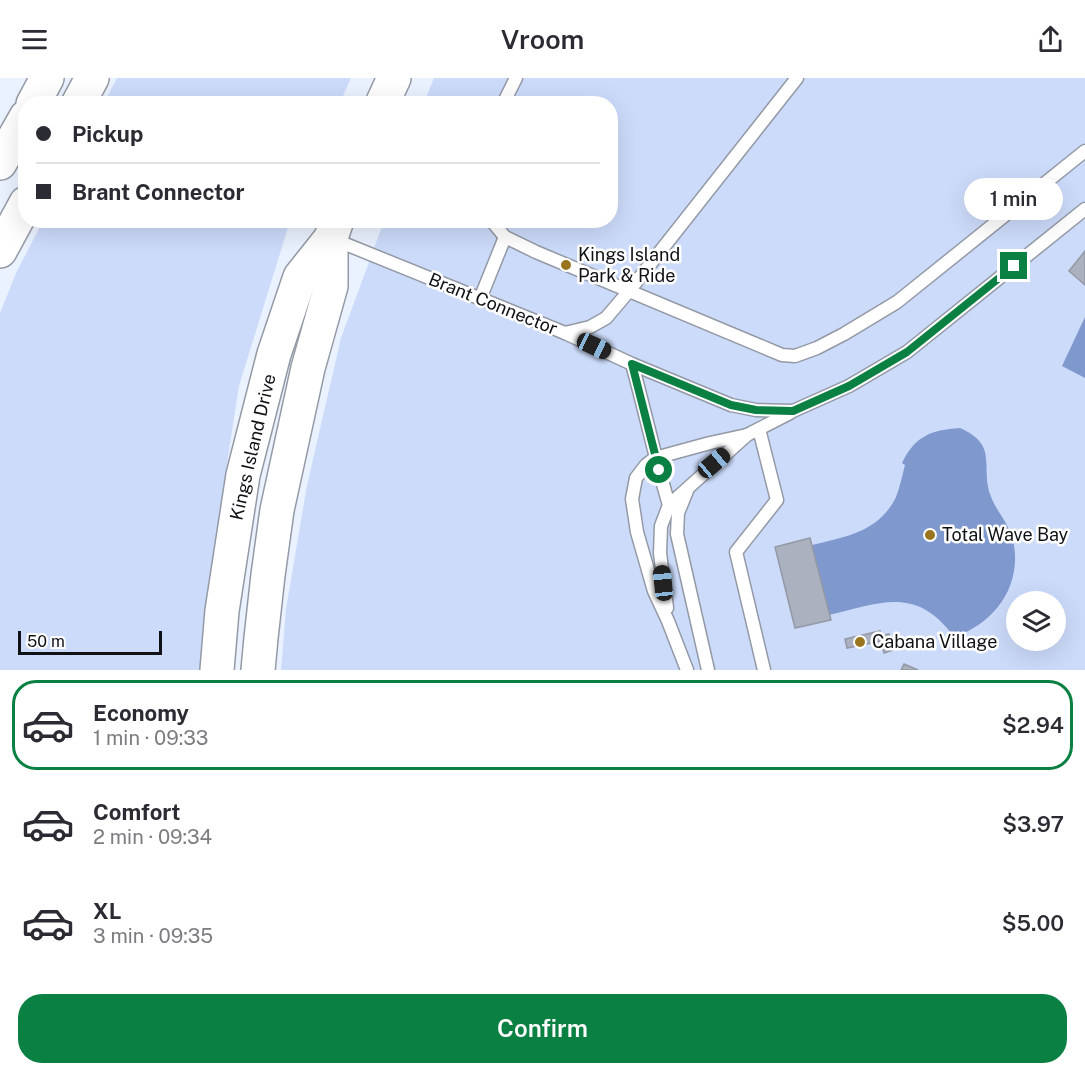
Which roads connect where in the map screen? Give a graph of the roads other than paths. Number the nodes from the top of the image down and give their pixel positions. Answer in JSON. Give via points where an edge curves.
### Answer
{"nodes":[{"id":1,"x":47,"y":78,"type":"edge"},
{"id":2,"x":92,"y":78,"type":"edge"},
{"id":3,"x":394,"y":78,"type":"edge"},
{"id":4,"x":516,"y":78,"type":"edge"},
{"id":5,"x":797,"y":78,"type":"edge"},
{"id":6,"x":37,"y":96,"type":"edge"},
{"id":7,"x":82,"y":96,"type":"edge"},
{"id":8,"x":386,"y":96,"type":"edge"},
{"id":9,"x":507,"y":96,"type":"edge"},
{"id":10,"x":18,"y":131,"type":"edge"},
{"id":11,"x":1085,"y":151,"type":"edge"},
{"id":12,"x":0,"y":163,"type":"edge"},
{"id":13,"x":1085,"y":209,"type":"edge"},
{"id":14,"x":18,"y":218,"type":"edge"},
{"id":15,"x":498,"y":228,"type":"edge"},
{"id":16,"x":334,"y":229,"type":"edge"},
{"id":17,"x":506,"y":237,"type":"junction"},
{"id":18,"x":0,"y":251,"type":"edge"},
{"id":19,"x":629,"y":291,"type":"junction"},
{"id":20,"x":480,"y":299,"type":"junction"},
{"id":21,"x":565,"y":333,"type":"junction"},
{"id":22,"x":632,"y":364,"type":"junction"},
{"id":23,"x":793,"y":411,"type":"junction"},
{"id":24,"x":753,"y":432,"type":"junction"},
{"id":25,"x":655,"y":458,"type":"junction"},
{"id":26,"x":690,"y":485,"type":"junction"},
{"id":27,"x":669,"y":505,"type":"junction"},
{"id":28,"x":669,"y":621,"type":"junction"},
{"id":29,"x":216,"y":670,"type":"edge"},
{"id":30,"x":258,"y":670,"type":"edge"},
{"id":31,"x":687,"y":670,"type":"edge"},
{"id":32,"x":708,"y":670,"type":"edge"},
{"id":33,"x":764,"y":670,"type":"edge"}],
"edges":[{"from":1,"to":6,"type":"main road"},
{"from":2,"to":7,"type":"main road"},
{"from":3,"to":8,"type":"main road"},
{"from":4,"to":9,"type":"lane"},
{"from":5,"to":19,"type":"lane"},
{"from":10,"to":12,"type":"main road"},
{"from":11,"to":19,"type":"lane","via":[[897,302],[844,334],[795,356],[782,355]]},
{"from":13,"to":23,"type":"lane","name":"Brant Connector","via":[[907,352],[849,386]]},
{"from":14,"to":18,"type":"main road"},
{"from":15,"to":17,"type":"lane"},
{"from":16,"to":20,"type":"lane","name":"Brant Connector"},
{"from":16,"to":29,"type":"main road","name":"Kings Island Drive","via":[[300,277],[274,354],[241,486]]},
{"from":16,"to":30,"type":"main road","name":"Kings Island Drive","via":[[331,286],[308,368],[277,510]]},
{"from":17,"to":19,"type":"lane"},
{"from":17,"to":20,"type":"lane"},
{"from":19,"to":21,"type":"lane","via":[[606,318]]},
{"from":20,"to":21,"type":"lane","name":"Brant Connector"},
{"from":21,"to":22,"type":"lane","name":"Brant Connector"},
{"from":22,"to":23,"type":"lane","name":"Brant Connector","via":[[731,405]]},
{"from":22,"to":25,"type":"lane"},
{"from":23,"to":24,"type":"lane"},
{"from":24,"to":25,"type":"lane"},
{"from":24,"to":26,"type":"lane"},
{"from":24,"to":33,"type":"lane","via":[[777,500],[736,552]]},
{"from":25,"to":27,"type":"lane"},
{"from":25,"to":28,"type":"lane","via":[[636,478],[632,499],[654,591]]},
{"from":26,"to":27,"type":"lane"},
{"from":26,"to":32,"type":"lane","via":[[678,513],[677,534]]},
{"from":27,"to":28,"type":"lane","via":[[661,526],[660,552]]},
{"from":28,"to":31,"type":"lane"}]}
